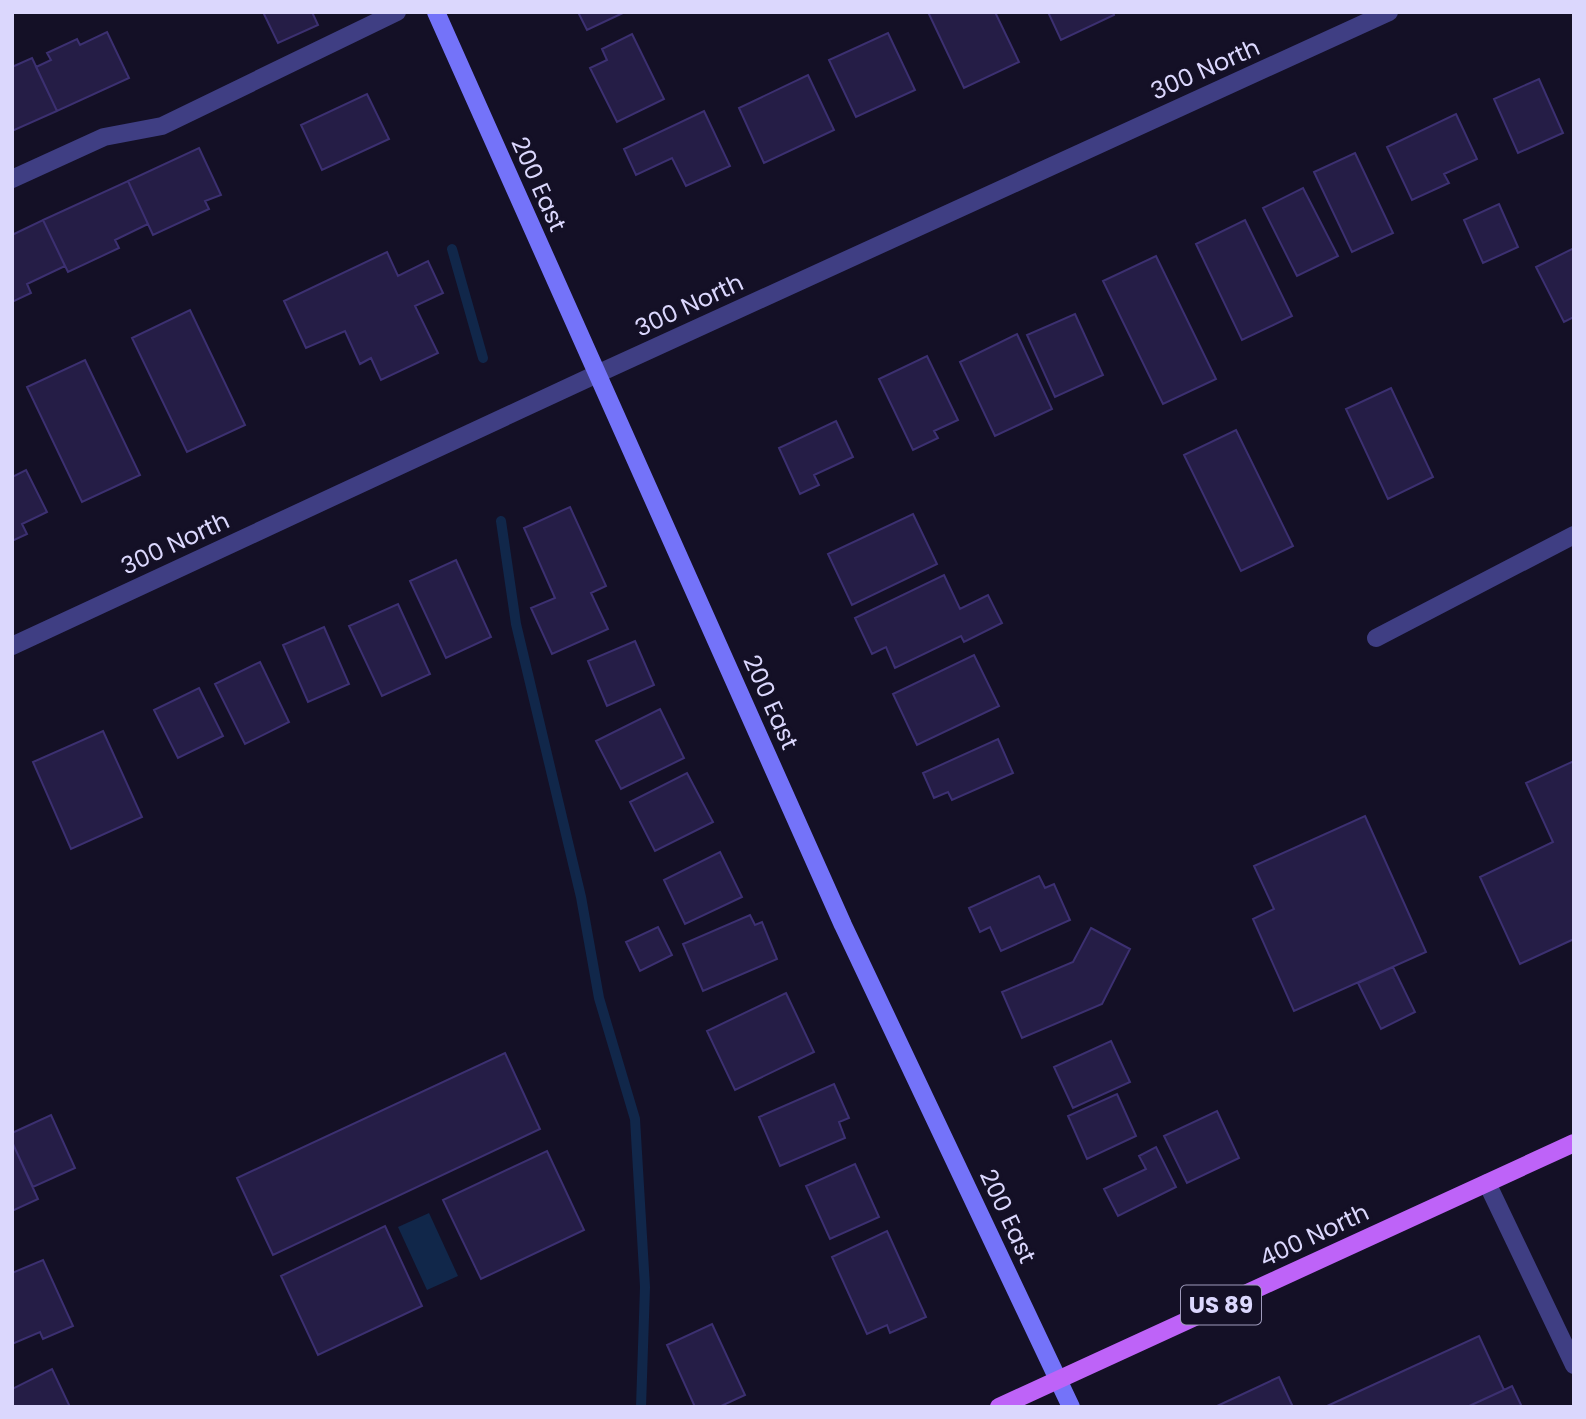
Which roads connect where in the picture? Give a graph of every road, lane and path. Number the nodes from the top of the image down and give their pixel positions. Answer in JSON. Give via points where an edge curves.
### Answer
{"nodes":[{"id":1,"x":397,"y":12,"type":"edge"},
{"id":2,"x":436,"y":12,"type":"edge"},
{"id":3,"x":1389,"y":12,"type":"edge"},
{"id":4,"x":12,"y":179,"type":"edge"},
{"id":5,"x":597,"y":374,"type":"junction"},
{"id":6,"x":1574,"y":536,"type":"edge"},
{"id":7,"x":1376,"y":638,"type":"dead end"},
{"id":8,"x":12,"y":646,"type":"edge"},
{"id":9,"x":1574,"y":1143,"type":"edge"},
{"id":10,"x":1488,"y":1183,"type":"junction"},
{"id":11,"x":1574,"y":1365,"type":"edge"},
{"id":12,"x":1058,"y":1380,"type":"junction"},
{"id":13,"x":999,"y":1407,"type":"edge"},
{"id":14,"x":1071,"y":1407,"type":"edge"}],
"edges":[{"from":1,"to":4,"type":"street","via":[[162,126],[104,137]]},
{"from":2,"to":5,"type":"street","name":"200 East"},
{"from":3,"to":5,"type":"street","name":"300 North"},
{"from":5,"to":8,"type":"street","name":"300 North"},
{"from":5,"to":12,"type":"street","name":"200 East","via":[[838,912]]},
{"from":6,"to":7,"type":"street"},
{"from":9,"to":10,"type":"main road","name":"400 North","number":"US 89"},
{"from":10,"to":11,"type":"street"},
{"from":10,"to":12,"type":"main road","name":"400 North","number":"US 89"},
{"from":12,"to":13,"type":"main road","name":"400 North","number":"US 89"},
{"from":12,"to":14,"type":"street","name":"200 East"}]}
